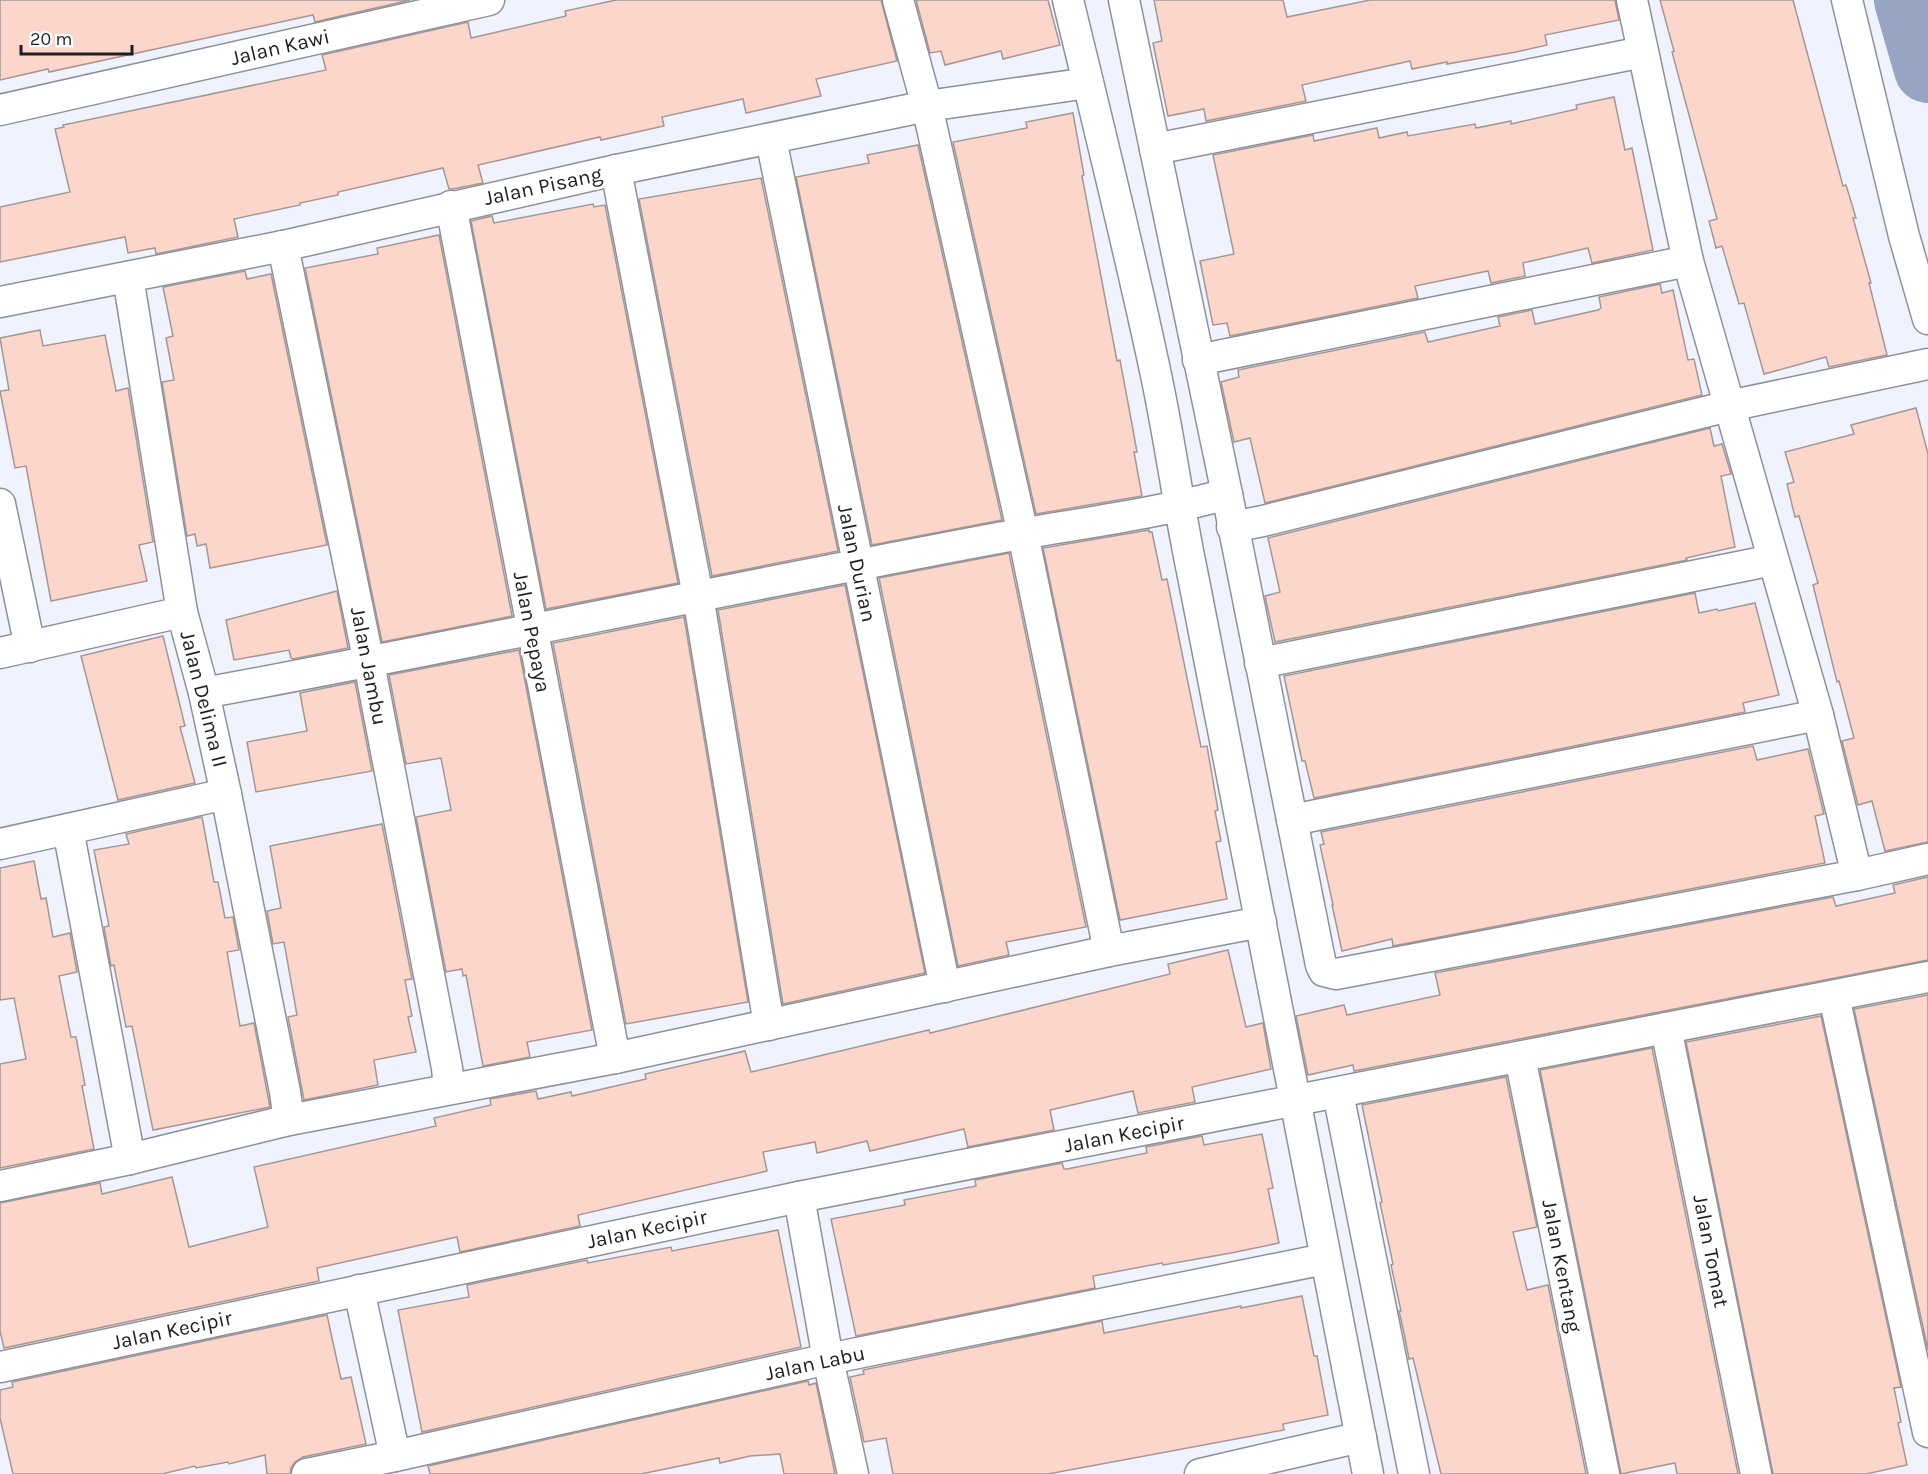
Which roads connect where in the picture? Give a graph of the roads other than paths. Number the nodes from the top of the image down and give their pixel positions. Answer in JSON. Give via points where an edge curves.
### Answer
{"nodes":[{"id":1,"x":489,"y":0,"type":"edge"},
{"id":2,"x":898,"y":0,"type":"edge"},
{"id":3,"x":1068,"y":0,"type":"edge"},
{"id":4,"x":1125,"y":0,"type":"edge"},
{"id":5,"x":1632,"y":0,"type":"edge"},
{"id":6,"x":1847,"y":0,"type":"edge"},
{"id":7,"x":1643,"y":52,"type":"junction"},
{"id":8,"x":1088,"y":83,"type":"junction"},
{"id":9,"x":927,"y":106,"type":"junction"},
{"id":10,"x":0,"y":110,"type":"edge"},
{"id":11,"x":771,"y":139,"type":"junction"},
{"id":12,"x":1155,"y":149,"type":"junction"},
{"id":13,"x":615,"y":170,"type":"junction"},
{"id":14,"x":451,"y":206,"type":"junction"},
{"id":15,"x":283,"y":246,"type":"junction"},
{"id":16,"x":1688,"y":261,"type":"junction"},
{"id":17,"x":128,"y":277,"type":"junction"},
{"id":18,"x":0,"y":303,"type":"edge"},
{"id":19,"x":1928,"y":319,"type":"edge"},
{"id":20,"x":1198,"y":360,"type":"junction"},
{"id":21,"x":1928,"y":364,"type":"edge"},
{"id":22,"x":1729,"y":406,"type":"junction"},
{"id":23,"x":1227,"y":494,"type":"junction"},
{"id":24,"x":0,"y":504,"type":"edge"},
{"id":25,"x":1179,"y":508,"type":"junction"},
{"id":26,"x":1233,"y":526,"type":"junction"},
{"id":27,"x":1023,"y":534,"type":"junction"},
{"id":28,"x":1773,"y":560,"type":"junction"},
{"id":29,"x":857,"y":565,"type":"junction"},
{"id":30,"x":698,"y":596,"type":"junction"},
{"id":31,"x":182,"y":612,"type":"junction"},
{"id":32,"x":531,"y":629,"type":"junction"},
{"id":33,"x":30,"y":647,"type":"junction"},
{"id":34,"x":0,"y":653,"type":"edge"},
{"id":35,"x":369,"y":663,"type":"junction"},
{"id":36,"x":1260,"y":663,"type":"junction"},
{"id":37,"x":204,"y":693,"type":"junction"},
{"id":38,"x":1818,"y":715,"type":"junction"},
{"id":39,"x":226,"y":794,"type":"junction"},
{"id":40,"x":1292,"y":820,"type":"junction"},
{"id":41,"x":68,"y":830,"type":"junction"},
{"id":42,"x":0,"y":844,"type":"edge"},
{"id":43,"x":1928,"y":859,"type":"edge"},
{"id":44,"x":1857,"y":875,"type":"junction"},
{"id":45,"x":1261,"y":922,"type":"junction"},
{"id":46,"x":1109,"y":951,"type":"junction"},
{"id":47,"x":1928,"y":977,"type":"edge"},
{"id":48,"x":945,"y":987,"type":"junction"},
{"id":49,"x":1833,"y":996,"type":"junction"},
{"id":50,"x":769,"y":1025,"type":"junction"},
{"id":51,"x":1666,"y":1028,"type":"junction"},
{"id":52,"x":1520,"y":1057,"type":"junction"},
{"id":53,"x":615,"y":1058,"type":"junction"},
{"id":54,"x":449,"y":1088,"type":"junction"},
{"id":55,"x":1338,"y":1093,"type":"junction"},
{"id":56,"x":1297,"y":1101,"type":"junction"},
{"id":57,"x":289,"y":1120,"type":"junction"},
{"id":58,"x":130,"y":1159,"type":"junction"},
{"id":59,"x":0,"y":1186,"type":"edge"},
{"id":60,"x":799,"y":1197,"type":"junction"},
{"id":61,"x":1325,"y":1259,"type":"junction"},
{"id":62,"x":359,"y":1290,"type":"junction"},
{"id":63,"x":828,"y":1359,"type":"junction"},
{"id":64,"x":0,"y":1366,"type":"edge"},
{"id":65,"x":1928,"y":1432,"type":"edge"},
{"id":66,"x":1361,"y":1437,"type":"junction"},
{"id":67,"x":395,"y":1456,"type":"junction"},
{"id":68,"x":307,"y":1474,"type":"edge"},
{"id":69,"x":853,"y":1474,"type":"edge"},
{"id":70,"x":1200,"y":1474,"type":"edge"},
{"id":71,"x":1368,"y":1474,"type":"edge"},
{"id":72,"x":1414,"y":1474,"type":"edge"},
{"id":73,"x":1604,"y":1474,"type":"edge"},
{"id":74,"x":1756,"y":1474,"type":"edge"}],
"edges":[{"from":1,"to":10,"type":"street","name":"Jalan Kawi"},
{"from":2,"to":9,"type":"street"},
{"from":3,"to":8,"type":"street"},
{"from":4,"to":12,"type":"street"},
{"from":5,"to":7,"type":"street"},
{"from":6,"to":19,"type":"street"},
{"from":7,"to":12,"type":"street"},
{"from":7,"to":16,"type":"street"},
{"from":8,"to":9,"type":"street","name":"Jalan Pisang"},
{"from":8,"to":25,"type":"street","via":[[1154,364]]},
{"from":9,"to":11,"type":"street","name":"Jalan Pisang"},
{"from":9,"to":27,"type":"street"},
{"from":11,"to":13,"type":"street","name":"Jalan Pisang"},
{"from":11,"to":29,"type":"street","name":"Jalan Durian"},
{"from":12,"to":20,"type":"street"},
{"from":13,"to":14,"type":"street","name":"Jalan Pisang"},
{"from":13,"to":30,"type":"street"},
{"from":14,"to":15,"type":"street","name":"Jalan Pisang"},
{"from":14,"to":32,"type":"street","name":"Jalan Pepaya"},
{"from":15,"to":17,"type":"street","name":"Jalan Pisang"},
{"from":15,"to":35,"type":"street","name":"Jalan Jambu"},
{"from":16,"to":20,"type":"street"},
{"from":16,"to":22,"type":"street"},
{"from":17,"to":18,"type":"street","name":"Jalan Pisang"},
{"from":17,"to":31,"type":"street","name":"Jalan Delima II"},
{"from":20,"to":23,"type":"street"},
{"from":21,"to":22,"type":"street"},
{"from":22,"to":26,"type":"street"},
{"from":22,"to":28,"type":"street"},
{"from":23,"to":25,"type":"street"},
{"from":23,"to":26,"type":"street"},
{"from":24,"to":33,"type":"street"},
{"from":25,"to":27,"type":"street"},
{"from":25,"to":45,"type":"street"},
{"from":26,"to":36,"type":"street"},
{"from":27,"to":29,"type":"street"},
{"from":27,"to":46,"type":"street"},
{"from":28,"to":36,"type":"street"},
{"from":28,"to":38,"type":"street"},
{"from":29,"to":30,"type":"street"},
{"from":29,"to":48,"type":"street","name":"Jalan Durian"},
{"from":30,"to":32,"type":"street"},
{"from":30,"to":50,"type":"street"},
{"from":31,"to":33,"type":"street"},
{"from":31,"to":37,"type":"street","name":"Jalan Delima II"},
{"from":32,"to":35,"type":"street"},
{"from":32,"to":53,"type":"street","name":"Jalan Pepaya"},
{"from":33,"to":34,"type":"street"},
{"from":35,"to":37,"type":"street"},
{"from":35,"to":54,"type":"street","name":"Jalan Jambu"},
{"from":36,"to":40,"type":"street"},
{"from":37,"to":39,"type":"street","name":"Jalan Delima II"},
{"from":38,"to":40,"type":"street"},
{"from":38,"to":44,"type":"street"},
{"from":39,"to":41,"type":"street"},
{"from":39,"to":57,"type":"street","name":"Jalan Delima II"},
{"from":40,"to":44,"type":"street","via":[[1321,965],[1330,973]]},
{"from":41,"to":42,"type":"street"},
{"from":41,"to":58,"type":"street"},
{"from":43,"to":44,"type":"street"},
{"from":45,"to":46,"type":"street"},
{"from":45,"to":56,"type":"street"},
{"from":46,"to":48,"type":"street"},
{"from":47,"to":49,"type":"street","name":"Jalan Kecipir"},
{"from":48,"to":50,"type":"street"},
{"from":49,"to":51,"type":"street","name":"Jalan Kecipir"},
{"from":49,"to":65,"type":"street"},
{"from":50,"to":53,"type":"street"},
{"from":51,"to":52,"type":"street","name":"Jalan Kecipir"},
{"from":51,"to":74,"type":"street","name":"Jalan Tomat"},
{"from":52,"to":55,"type":"street","name":"Jalan Kecipir"},
{"from":52,"to":73,"type":"street","name":"Jalan Kentang"},
{"from":53,"to":54,"type":"street"},
{"from":54,"to":57,"type":"street"},
{"from":55,"to":56,"type":"street","name":"Jalan Kecipir"},
{"from":55,"to":72,"type":"street"},
{"from":56,"to":60,"type":"street","name":"Jalan Kecipir"},
{"from":56,"to":61,"type":"street"},
{"from":57,"to":58,"type":"street"},
{"from":58,"to":59,"type":"street"},
{"from":60,"to":62,"type":"street","name":"Jalan Kecipir"},
{"from":60,"to":63,"type":"street"},
{"from":61,"to":63,"type":"street","name":"Jalan Labu"},
{"from":61,"to":66,"type":"street"},
{"from":62,"to":64,"type":"street","name":"Jalan Kecipir"},
{"from":62,"to":67,"type":"street"},
{"from":63,"to":67,"type":"street","name":"Jalan Labu"},
{"from":63,"to":69,"type":"street"},
{"from":66,"to":70,"type":"street"},
{"from":66,"to":71,"type":"street"},
{"from":67,"to":68,"type":"street","name":"Jalan Labu"}]}
